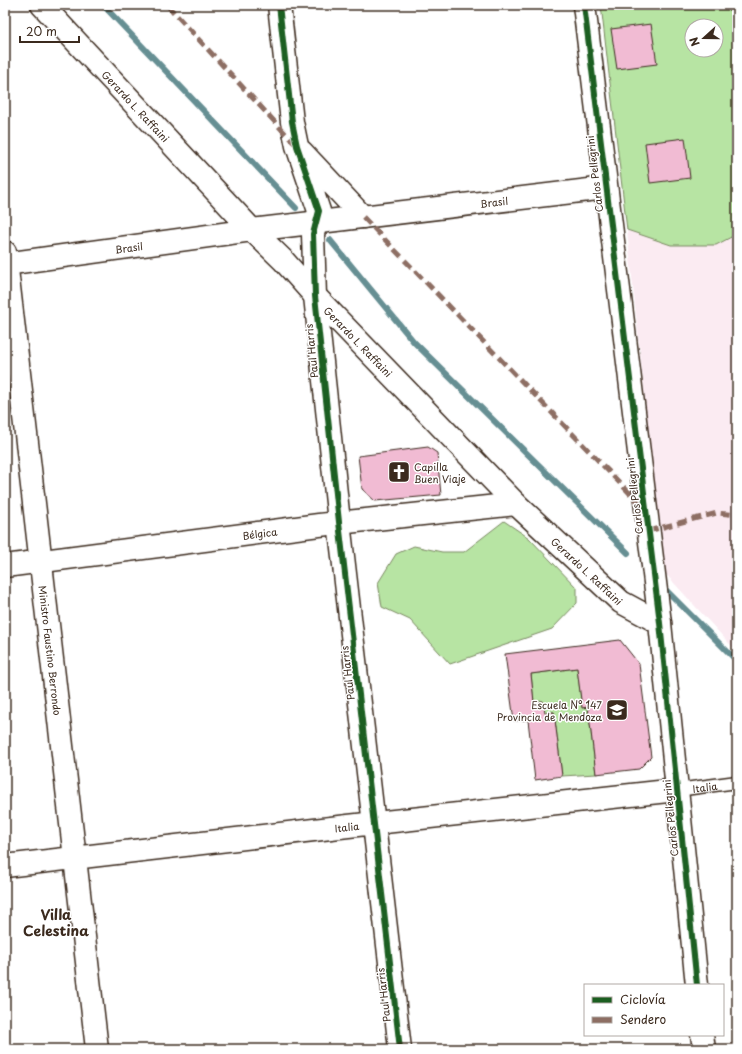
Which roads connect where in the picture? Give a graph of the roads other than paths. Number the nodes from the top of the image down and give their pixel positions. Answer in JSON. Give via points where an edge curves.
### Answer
{"nodes":[{"id":1,"x":42,"y":5,"type":"edge"},
{"id":2,"x":279,"y":5,"type":"edge"},
{"id":3,"x":584,"y":5,"type":"edge"},
{"id":4,"x":297,"y":146,"type":"junction"},
{"id":5,"x":606,"y":188,"type":"junction"},
{"id":6,"x":373,"y":216,"type":"junction"},
{"id":7,"x":316,"y":222,"type":"junction"},
{"id":8,"x":252,"y":230,"type":"junction"},
{"id":9,"x":5,"y":260,"type":"edge"},
{"id":10,"x":315,"y":296,"type":"junction"},
{"id":11,"x":516,"y":504,"type":"junction"},
{"id":12,"x":339,"y":522,"type":"junction"},
{"id":13,"x":41,"y":562,"type":"junction"},
{"id":14,"x":5,"y":566,"type":"edge"},
{"id":15,"x":660,"y":623,"type":"junction"},
{"id":16,"x":737,"y":782,"type":"edge"},
{"id":17,"x":677,"y":790,"type":"junction"},
{"id":18,"x":374,"y":823,"type":"junction"},
{"id":19,"x":75,"y":858,"type":"junction"},
{"id":20,"x":5,"y":866,"type":"edge"},
{"id":21,"x":697,"y":984,"type":"edge"},
{"id":22,"x":702,"y":1036,"type":"edge"},
{"id":23,"x":97,"y":1049,"type":"edge"},
{"id":24,"x":400,"y":1049,"type":"edge"},
{"id":25,"x":704,"y":1049,"type":"edge"}],
"edges":[{"from":1,"to":8,"type":"street","name":"Gerardo L. Raffaini"},
{"from":2,"to":4,"type":"street","name":"Paul Harris"},
{"from":3,"to":5,"type":"street","name":"Carlos Pellegrini"},
{"from":4,"to":6,"type":"street"},
{"from":4,"to":7,"type":"street","name":"Paul Harris","via":[[319,211]]},
{"from":5,"to":6,"type":"street","name":"Brasil"},
{"from":5,"to":15,"type":"street","name":"Carlos Pellegrini"},
{"from":6,"to":7,"type":"street","name":"Brasil"},
{"from":7,"to":8,"type":"street","name":"Brasil"},
{"from":7,"to":10,"type":"street","name":"Paul Harris","via":[[313,234]]},
{"from":8,"to":9,"type":"street","name":"Brasil"},
{"from":8,"to":10,"type":"street","name":"Gerardo L. Raffaini","via":[[284,260]]},
{"from":9,"to":13,"type":"street","name":"Ministro Faustino Berrondo"},
{"from":10,"to":11,"type":"street","name":"Gerardo L. Raffaini"},
{"from":10,"to":12,"type":"street","name":"Paul Harris"},
{"from":11,"to":12,"type":"street","name":"Bélgica"},
{"from":11,"to":15,"type":"street","name":"Gerardo L. Raffaini","via":[[621,602]]},
{"from":12,"to":13,"type":"street","name":"Bélgica"},
{"from":12,"to":18,"type":"street","name":"Paul Harris"},
{"from":13,"to":14,"type":"street","name":"Bélgica"},
{"from":13,"to":19,"type":"street","name":"Ministro Faustino Berrondo"},
{"from":15,"to":17,"type":"street","name":"Carlos Pellegrini"},
{"from":16,"to":17,"type":"lane","name":"Italia"},
{"from":17,"to":18,"type":"street","name":"Italia"},
{"from":17,"to":21,"type":"street","name":"Carlos Pellegrini"},
{"from":18,"to":19,"type":"street","name":"Italia"},
{"from":18,"to":24,"type":"street","name":"Paul Harris"},
{"from":19,"to":20,"type":"street","name":"Italia"},
{"from":19,"to":23,"type":"street","name":"Ministro Faustino Berrondo"},
{"from":22,"to":25,"type":"street"}]}
